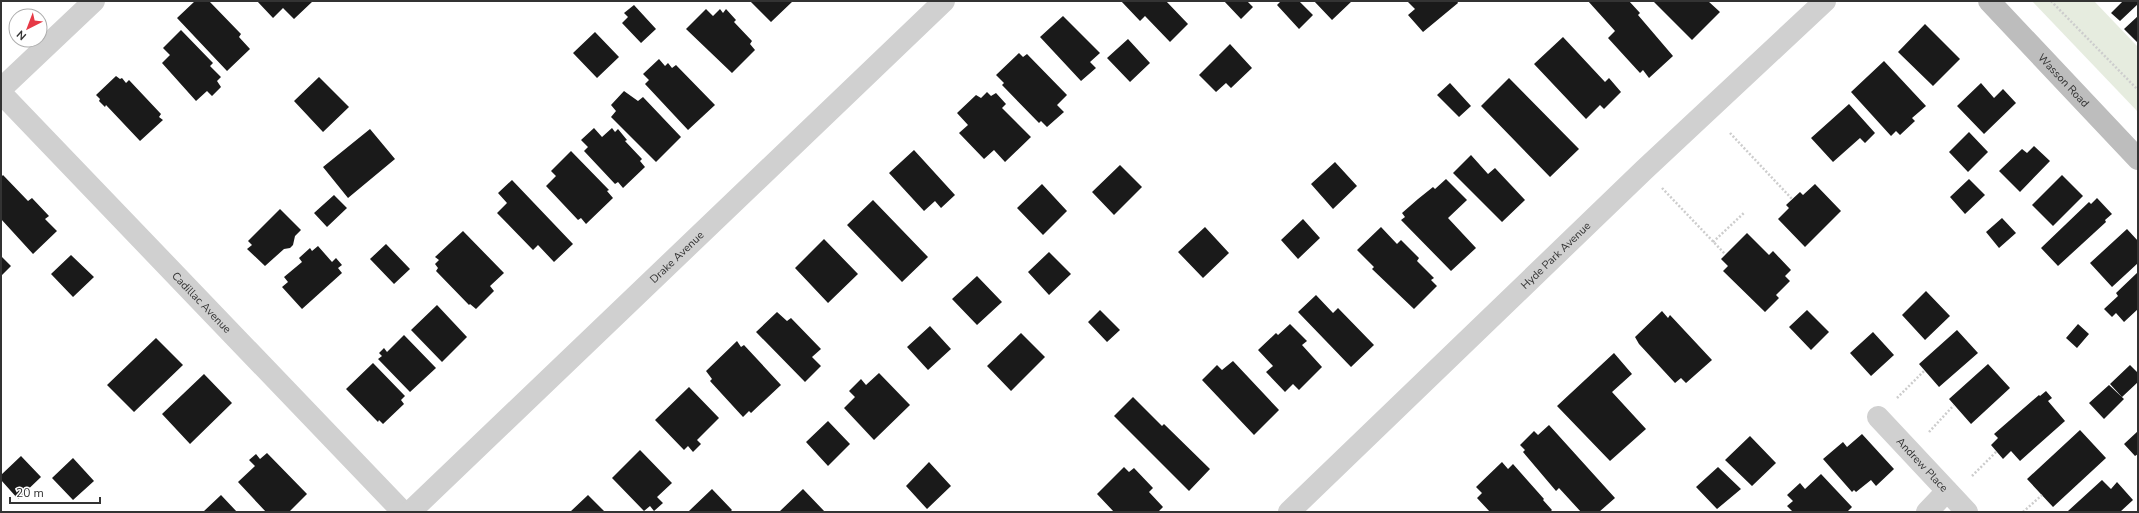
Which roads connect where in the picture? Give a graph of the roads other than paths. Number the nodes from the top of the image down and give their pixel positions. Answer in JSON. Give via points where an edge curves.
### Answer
{"nodes":[{"id":1,"x":94,"y":1,"type":"edge"},
{"id":2,"x":944,"y":1,"type":"edge"},
{"id":3,"x":1825,"y":1,"type":"edge"},
{"id":4,"x":1989,"y":1,"type":"edge"},
{"id":5,"x":1,"y":89,"type":"edge"},
{"id":6,"x":1,"y":93,"type":"edge"},
{"id":7,"x":2138,"y":159,"type":"edge"},
{"id":8,"x":1878,"y":417,"type":"dead end"},
{"id":9,"x":1947,"y":491,"type":"junction"},
{"id":10,"x":403,"y":512,"type":"edge"},
{"id":11,"x":410,"y":512,"type":"edge"},
{"id":12,"x":1289,"y":512,"type":"edge"},
{"id":13,"x":1927,"y":512,"type":"edge"},
{"id":14,"x":1967,"y":512,"type":"edge"}],
"edges":[{"from":1,"to":5,"type":"street"},
{"from":2,"to":11,"type":"street","name":"Drake Avenue"},
{"from":3,"to":12,"type":"street","name":"Hyde Park Avenue","via":[[1644,170]]},
{"from":4,"to":7,"type":"street","name":"Wasson Road"},
{"from":6,"to":10,"type":"street","name":"Cadillac Avenue"},
{"from":8,"to":9,"type":"street","name":"Andrew Place"},
{"from":9,"to":13,"type":"street"},
{"from":9,"to":14,"type":"street","name":"Andrew Place"}]}
